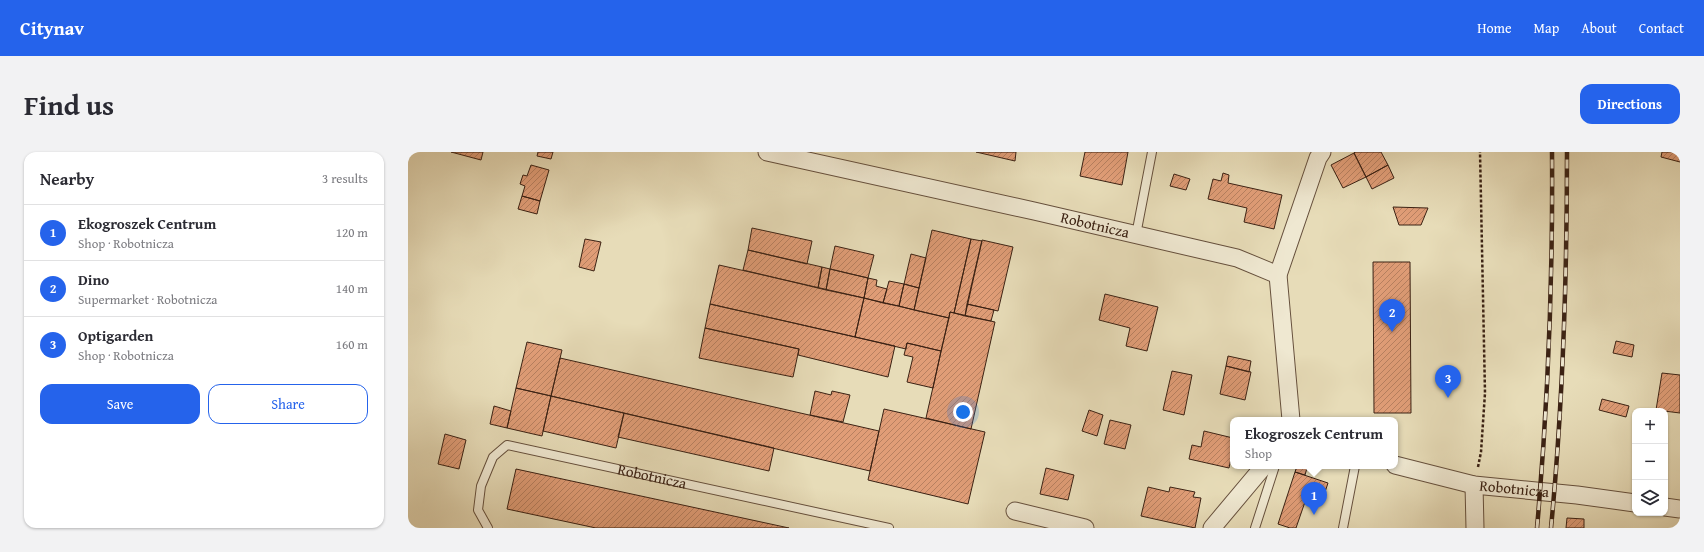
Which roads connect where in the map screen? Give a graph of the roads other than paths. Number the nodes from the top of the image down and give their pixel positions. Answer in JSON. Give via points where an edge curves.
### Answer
{"nodes":[{"id":1,"x":767,"y":152,"type":"edge"},
{"id":2,"x":1152,"y":152,"type":"edge"},
{"id":3,"x":1322,"y":152,"type":"edge"},
{"id":4,"x":1136,"y":235,"type":"junction"},
{"id":5,"x":1278,"y":274,"type":"junction"},
{"id":6,"x":1291,"y":417,"type":"edge"},
{"id":7,"x":1398,"y":466,"type":"edge"},
{"id":8,"x":1261,"y":469,"type":"edge"},
{"id":9,"x":1274,"y":469,"type":"edge"},
{"id":10,"x":1354,"y":469,"type":"edge"},
{"id":11,"x":1474,"y":485,"type":"junction"},
{"id":12,"x":1632,"y":503,"type":"edge"},
{"id":13,"x":1668,"y":507,"type":"edge"},
{"id":14,"x":1680,"y":509,"type":"edge"},
{"id":15,"x":1015,"y":511,"type":"dead end"},
{"id":16,"x":488,"y":528,"type":"edge"},
{"id":17,"x":889,"y":528,"type":"edge"},
{"id":18,"x":1085,"y":528,"type":"edge"},
{"id":19,"x":1212,"y":528,"type":"edge"},
{"id":20,"x":1255,"y":528,"type":"edge"},
{"id":21,"x":1343,"y":528,"type":"edge"},
{"id":22,"x":1475,"y":528,"type":"edge"}],
"edges":[{"from":1,"to":4,"type":"street","name":"Robotnicza"},
{"from":2,"to":4,"type":"lane"},
{"from":3,"to":5,"type":"street"},
{"from":4,"to":5,"type":"street","name":"Robotnicza","via":[[1237,258]]},
{"from":5,"to":6,"type":"street"},
{"from":7,"to":11,"type":"street","name":"Robotnicza"},
{"from":8,"to":19,"type":"street"},
{"from":9,"to":20,"type":"lane"},
{"from":10,"to":21,"type":"lane"},
{"from":11,"to":12,"type":"street","name":"Robotnicza"},
{"from":11,"to":22,"type":"street"},
{"from":13,"to":14,"type":"street"},
{"from":15,"to":18,"type":"street"},
{"from":16,"to":17,"type":"lane","name":"Robotnicza","via":[[478,510],[481,486],[494,457],[507,445]]}]}
